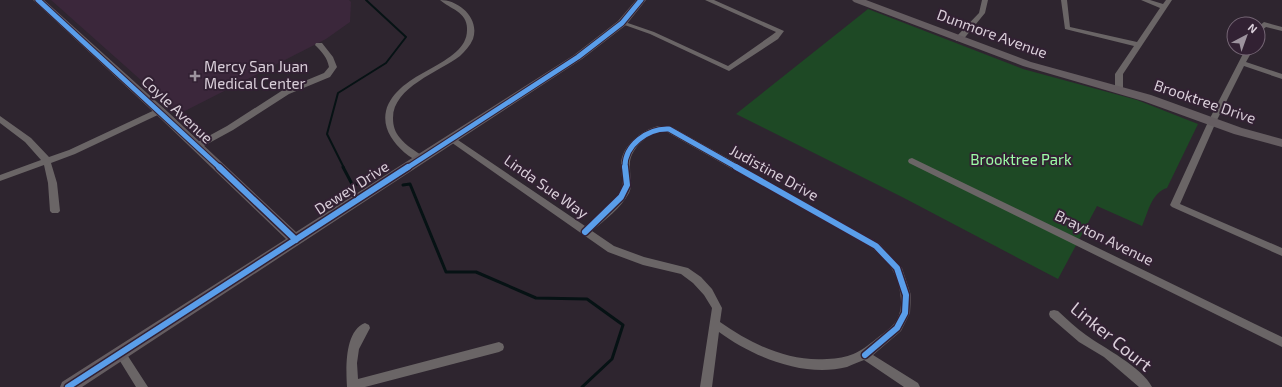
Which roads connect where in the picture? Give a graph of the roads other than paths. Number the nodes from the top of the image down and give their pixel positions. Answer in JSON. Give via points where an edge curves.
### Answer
{"nodes":[{"id":1,"x":38,"y":0,"type":"edge"},
{"id":2,"x":445,"y":0,"type":"edge"},
{"id":3,"x":641,"y":0,"type":"edge"},
{"id":4,"x":708,"y":0,"type":"edge"},
{"id":5,"x":857,"y":0,"type":"edge"},
{"id":6,"x":985,"y":0,"type":"edge"},
{"id":7,"x":1064,"y":0,"type":"edge"},
{"id":8,"x":1144,"y":0,"type":"edge"},
{"id":9,"x":1166,"y":3,"type":"edge"},
{"id":10,"x":622,"y":23,"type":"junction"},
{"id":11,"x":1266,"y":24,"type":"edge"},
{"id":12,"x":1282,"y":28,"type":"edge"},
{"id":13,"x":959,"y":39,"type":"junction"},
{"id":14,"x":318,"y":45,"type":"dead end"},
{"id":15,"x":1138,"y":45,"type":"junction"},
{"id":16,"x":1246,"y":56,"type":"edge"},
{"id":17,"x":1242,"y":64,"type":"junction"},
{"id":18,"x":1282,"y":77,"type":"edge"},
{"id":19,"x":1119,"y":89,"type":"junction"},
{"id":20,"x":159,"y":111,"type":"junction"},
{"id":21,"x":0,"y":119,"type":"edge"},
{"id":22,"x":1212,"y":122,"type":"junction"},
{"id":23,"x":452,"y":140,"type":"junction"},
{"id":24,"x":1282,"y":143,"type":"edge"},
{"id":25,"x":197,"y":146,"type":"junction"},
{"id":26,"x":421,"y":159,"type":"junction"},
{"id":27,"x":912,"y":161,"type":"dead end"},
{"id":28,"x":47,"y":162,"type":"junction"},
{"id":29,"x":0,"y":178,"type":"edge"},
{"id":30,"x":54,"y":211,"type":"dead end"},
{"id":31,"x":585,"y":232,"type":"junction"},
{"id":32,"x":296,"y":240,"type":"junction"},
{"id":33,"x":1282,"y":252,"type":"edge"},
{"id":34,"x":1054,"y":314,"type":"dead end"},
{"id":35,"x":714,"y":323,"type":"junction"},
{"id":36,"x":365,"y":328,"type":"dead end"},
{"id":37,"x":1282,"y":342,"type":"edge"},
{"id":38,"x":499,"y":347,"type":"dead end"},
{"id":39,"x":120,"y":353,"type":"junction"},
{"id":40,"x":865,"y":355,"type":"junction"},
{"id":41,"x":353,"y":386,"type":"edge"},
{"id":42,"x":68,"y":387,"type":"edge"},
{"id":43,"x":142,"y":387,"type":"edge"},
{"id":44,"x":706,"y":387,"type":"edge"},
{"id":45,"x":914,"y":387,"type":"edge"},
{"id":46,"x":1146,"y":387,"type":"edge"}],
"edges":[{"from":1,"to":20,"type":"street","name":"Coyle Avenue"},
{"from":2,"to":26,"type":"street","via":[[460,9],[469,22],[469,39],[455,56],[404,88],[393,103],[389,114],[390,127],[397,140]]},
{"from":3,"to":10,"type":"street","name":"Dewey Drive"},
{"from":4,"to":10,"type":"street","via":[[780,31],[729,69]]},
{"from":5,"to":13,"type":"street","name":"Dunmore Avenue"},
{"from":6,"to":13,"type":"street","via":[[979,18]]},
{"from":7,"to":15,"type":"street","via":[[1067,28]]},
{"from":8,"to":9,"type":"street"},
{"from":9,"to":15,"type":"street"},
{"from":10,"to":23,"type":"street","name":"Dewey Drive","via":[[578,58]]},
{"from":11,"to":12,"type":"street"},
{"from":13,"to":19,"type":"street","name":"Dunmore Avenue","via":[[1026,64]]},
{"from":14,"to":25,"type":"street","via":[[332,60],[333,67],[327,75],[286,92],[235,126]]},
{"from":15,"to":19,"type":"street","via":[[1119,74]]},
{"from":16,"to":17,"type":"street"},
{"from":17,"to":18,"type":"street"},
{"from":17,"to":22,"type":"street"},
{"from":19,"to":22,"type":"street","name":"Brooktree Drive"},
{"from":20,"to":25,"type":"street","name":"Coyle Avenue"},
{"from":20,"to":28,"type":"street"},
{"from":21,"to":28,"type":"street","via":[[34,146]]},
{"from":22,"to":24,"type":"street","name":"Brooktree Drive"},
{"from":22,"to":33,"type":"street","via":[[1175,205]]},
{"from":23,"to":26,"type":"street","name":"Dewey Drive"},
{"from":23,"to":31,"type":"street","name":"Linda Sue Way"},
{"from":25,"to":32,"type":"street","name":"Coyle Avenue"},
{"from":26,"to":32,"type":"street","name":"Dewey Drive"},
{"from":27,"to":37,"type":"street","name":"Brayton Avenue"},
{"from":28,"to":29,"type":"street"},
{"from":28,"to":30,"type":"street","via":[[53,186]]},
{"from":31,"to":35,"type":"street","name":"Linda Sue Way","via":[[611,249],[643,261],[684,271],[697,280],[717,308]]},
{"from":31,"to":40,"type":"street","name":"Judistine Drive","via":[[623,196],[628,185],[625,163],[628,152],[658,128],[669,129],[876,246],[897,268],[906,295],[905,313],[897,328]]},
{"from":32,"to":39,"type":"street","name":"Dewey Drive"},
{"from":34,"to":46,"type":"street","name":"Linker Court","via":[[1083,339],[1108,354]]},
{"from":35,"to":40,"type":"street","via":[[738,341],[754,349],[791,361],[838,363],[856,360]]},
{"from":35,"to":44,"type":"street","name":"Linda Sue Way"},
{"from":36,"to":41,"type":"street","via":[[356,340],[352,354]]},
{"from":38,"to":41,"type":"street"},
{"from":39,"to":42,"type":"street","name":"Dewey Drive"},
{"from":39,"to":43,"type":"street"},
{"from":40,"to":45,"type":"street"}]}
